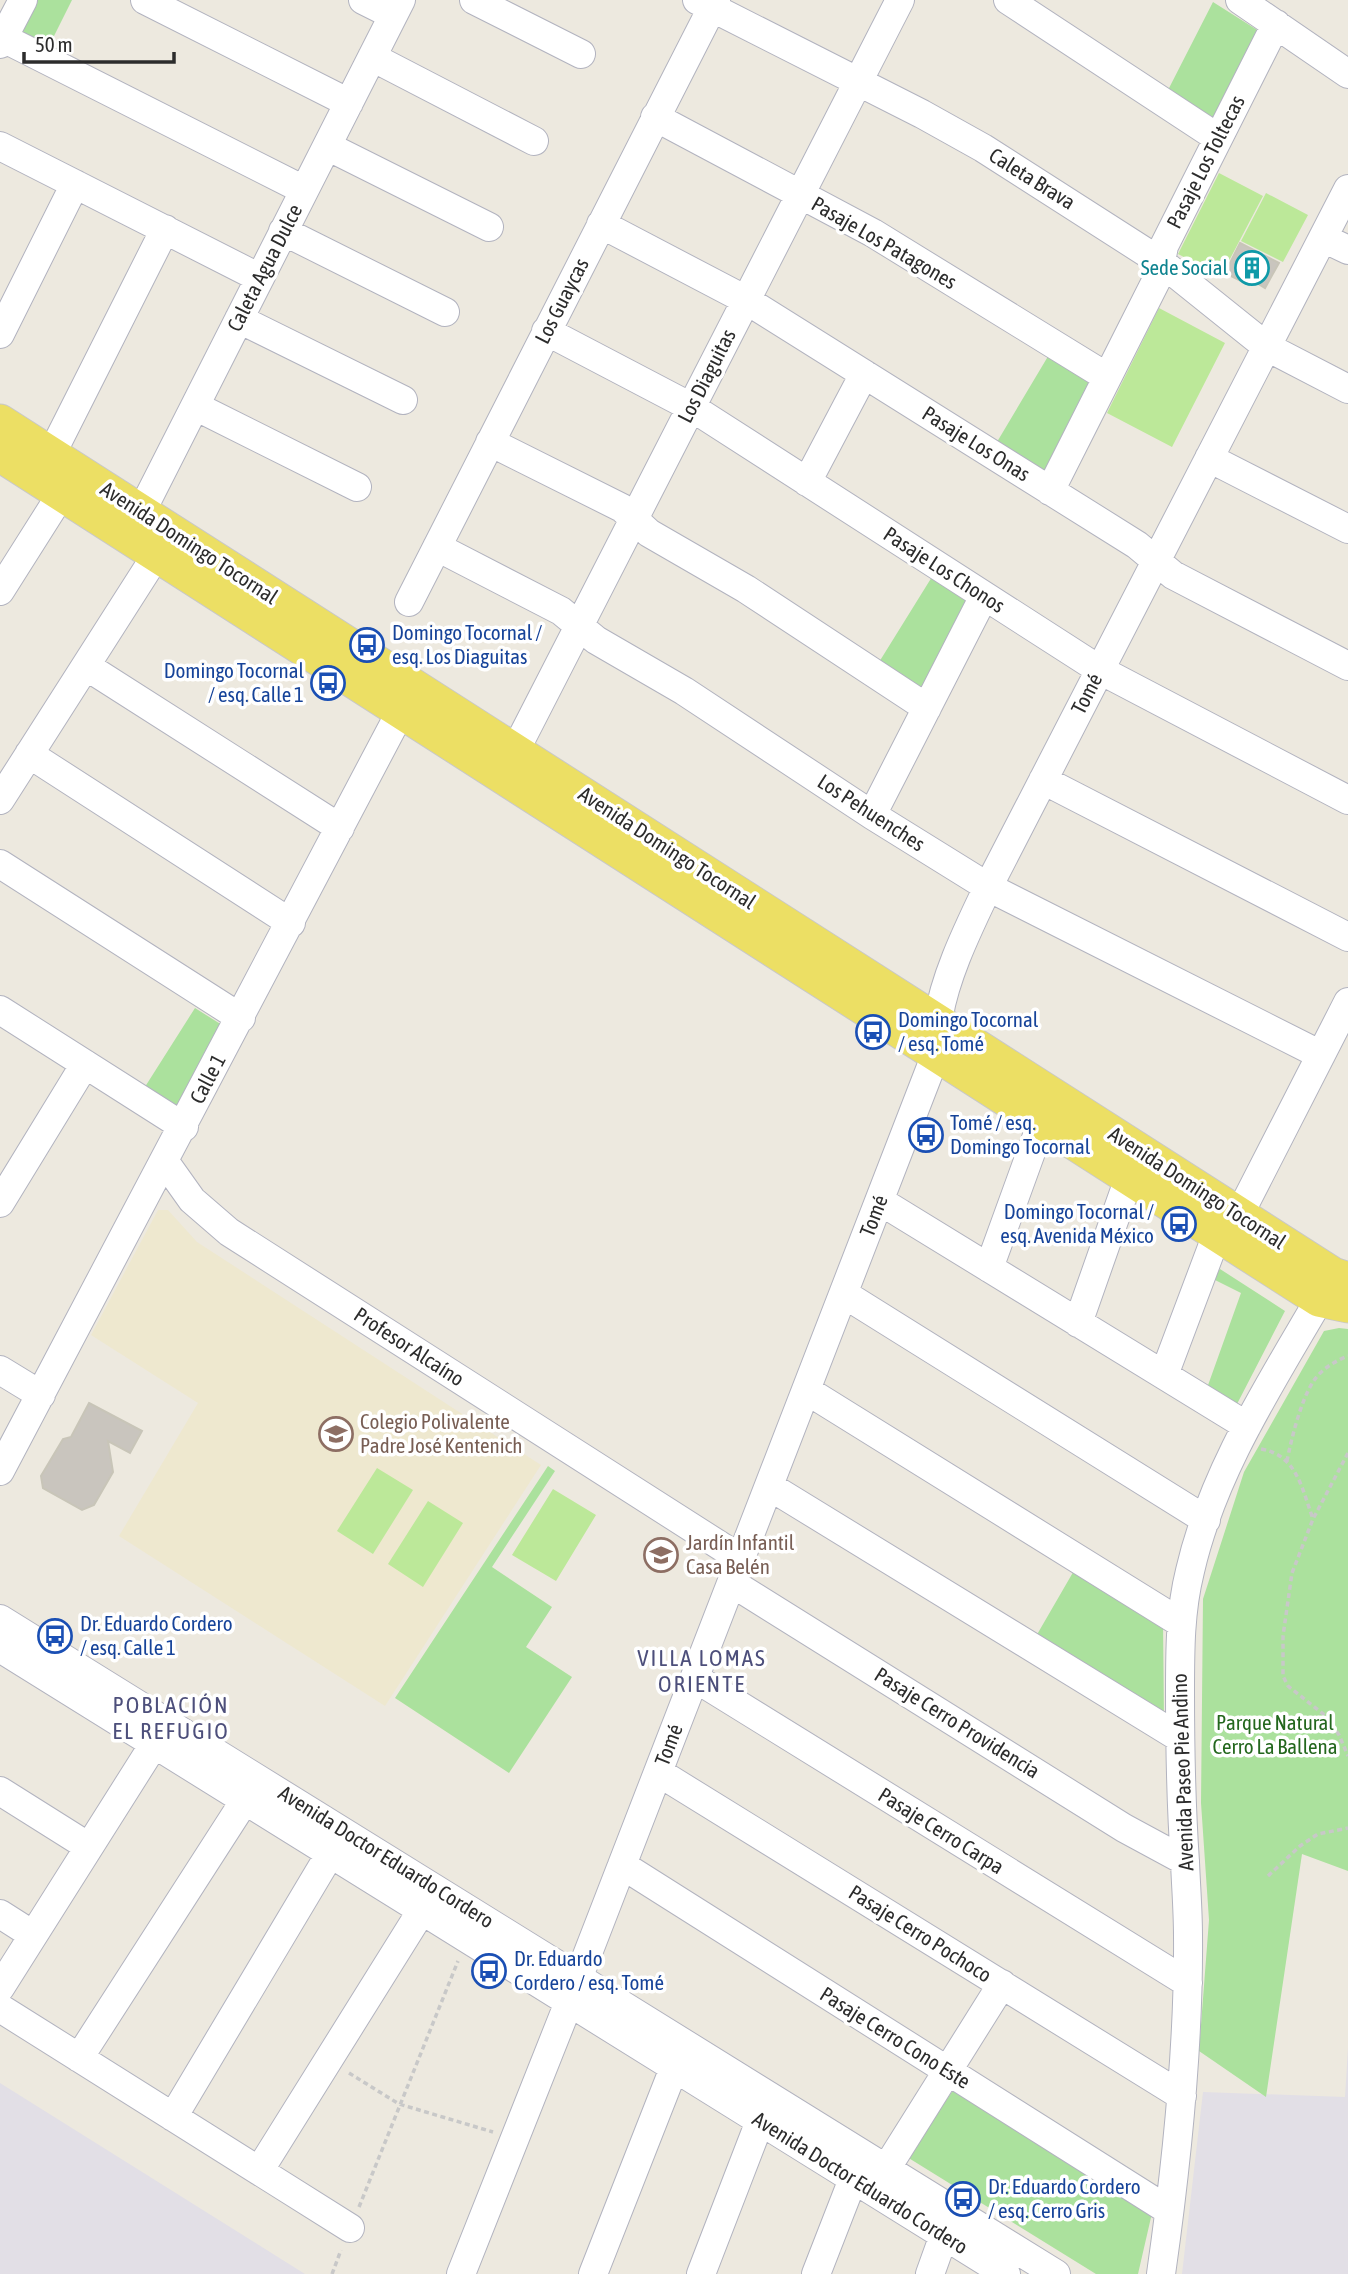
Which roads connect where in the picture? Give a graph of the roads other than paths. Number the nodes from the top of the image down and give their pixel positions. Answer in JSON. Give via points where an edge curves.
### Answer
{"nodes":[{"id":1,"x":23,"y":0,"type":"edge"},
{"id":2,"x":145,"y":0,"type":"edge"},
{"id":3,"x":363,"y":0,"type":"edge"},
{"id":4,"x":474,"y":0,"type":"edge"},
{"id":5,"x":900,"y":0,"type":"edge"},
{"id":6,"x":1008,"y":0,"type":"edge"},
{"id":7,"x":1240,"y":0,"type":"edge"},
{"id":8,"x":708,"y":2,"type":"edge"},
{"id":9,"x":397,"y":8,"type":"edge"},
{"id":10,"x":1276,"y":24,"type":"junction"},
{"id":11,"x":2,"y":41,"type":"edge"},
{"id":12,"x":581,"y":54,"type":"dead end"},
{"id":13,"x":372,"y":57,"type":"junction"},
{"id":14,"x":1348,"y":74,"type":"edge"},
{"id":15,"x":858,"y":81,"type":"junction"},
{"id":16,"x":349,"y":103,"type":"junction"},
{"id":17,"x":655,"y":117,"type":"junction"},
{"id":18,"x":1218,"y":138,"type":"junction"},
{"id":19,"x":534,"y":141,"type":"dead end"},
{"id":20,"x":0,"y":146,"type":"edge"},
{"id":21,"x":327,"y":146,"type":"junction"},
{"id":22,"x":75,"y":184,"type":"junction"},
{"id":23,"x":1348,"y":189,"type":"edge"},
{"id":24,"x":304,"y":191,"type":"junction"},
{"id":25,"x":800,"y":194,"type":"junction"},
{"id":26,"x":601,"y":224,"type":"junction"},
{"id":27,"x":489,"y":227,"type":"dead end"},
{"id":28,"x":165,"y":229,"type":"junction"},
{"id":29,"x":283,"y":231,"type":"junction"},
{"id":30,"x":1323,"y":238,"type":"junction"},
{"id":31,"x":1348,"y":250,"type":"edge"},
{"id":32,"x":1161,"y":262,"type":"junction"},
{"id":33,"x":260,"y":278,"type":"junction"},
{"id":34,"x":746,"y":300,"type":"junction"},
{"id":35,"x":445,"y":312,"type":"dead end"},
{"id":36,"x":239,"y":318,"type":"junction"},
{"id":37,"x":547,"y":331,"type":"junction"},
{"id":38,"x":0,"y":334,"type":"edge"},
{"id":39,"x":1267,"y":347,"type":"junction"},
{"id":40,"x":864,"y":374,"type":"junction"},
{"id":41,"x":1107,"y":377,"type":"junction"},
{"id":42,"x":1348,"y":389,"type":"edge"},
{"id":43,"x":403,"y":400,"type":"dead end"},
{"id":44,"x":195,"y":406,"type":"junction"},
{"id":45,"x":691,"y":407,"type":"junction"},
{"id":46,"x":0,"y":422,"type":"edge"},
{"id":47,"x":490,"y":442,"type":"junction"},
{"id":48,"x":0,"y":454,"type":"edge"},
{"id":49,"x":51,"y":455,"type":"junction"},
{"id":50,"x":1209,"y":458,"type":"junction"},
{"id":51,"x":807,"y":482,"type":"junction"},
{"id":52,"x":358,"y":487,"type":"dead end"},
{"id":53,"x":1050,"y":491,"type":"junction"},
{"id":54,"x":62,"y":493,"type":"junction"},
{"id":55,"x":634,"y":519,"type":"junction"},
{"id":56,"x":1348,"y":529,"type":"edge"},
{"id":57,"x":142,"y":534,"type":"junction"},
{"id":58,"x":437,"y":547,"type":"junction"},
{"id":59,"x":1156,"y":561,"type":"junction"},
{"id":60,"x":0,"y":591,"type":"edge"},
{"id":61,"x":984,"y":596,"type":"junction"},
{"id":62,"x":409,"y":602,"type":"dead end"},
{"id":63,"x":579,"y":626,"type":"junction"},
{"id":64,"x":86,"y":666,"type":"junction"},
{"id":65,"x":1348,"y":666,"type":"edge"},
{"id":66,"x":1100,"y":670,"type":"junction"},
{"id":67,"x":408,"y":698,"type":"junction"},
{"id":68,"x":927,"y":708,"type":"junction"},
{"id":69,"x":515,"y":751,"type":"junction"},
{"id":70,"x":29,"y":754,"type":"junction"},
{"id":71,"x":1043,"y":780,"type":"junction"},
{"id":72,"x":0,"y":800,"type":"edge"},
{"id":73,"x":1348,"y":800,"type":"edge"},
{"id":74,"x":872,"y":814,"type":"junction"},
{"id":75,"x":340,"y":828,"type":"junction"},
{"id":76,"x":0,"y":864,"type":"edge"},
{"id":77,"x":988,"y":887,"type":"junction"},
{"id":78,"x":291,"y":923,"type":"junction"},
{"id":79,"x":1348,"y":937,"type":"edge"},
{"id":80,"x":1348,"y":1002,"type":"edge"},
{"id":81,"x":0,"y":1010,"type":"edge"},
{"id":82,"x":241,"y":1018,"type":"junction"},
{"id":83,"x":937,"y":1038,"type":"junction"},
{"id":84,"x":1321,"y":1055,"type":"junction"},
{"id":85,"x":85,"y":1064,"type":"junction"},
{"id":86,"x":1042,"y":1122,"type":"junction"},
{"id":87,"x":184,"y":1127,"type":"junction"},
{"id":88,"x":165,"y":1162,"type":"junction"},
{"id":89,"x":1129,"y":1178,"type":"junction"},
{"id":90,"x":880,"y":1201,"type":"junction"},
{"id":91,"x":0,"y":1203,"type":"edge"},
{"id":92,"x":1228,"y":1224,"type":"junction"},
{"id":93,"x":989,"y":1268,"type":"junction"},
{"id":94,"x":1337,"y":1290,"type":"edge"},
{"id":95,"x":844,"y":1294,"type":"junction"},
{"id":96,"x":1078,"y":1323,"type":"junction"},
{"id":97,"x":0,"y":1370,"type":"edge"},
{"id":98,"x":1164,"y":1375,"type":"junction"},
{"id":99,"x":806,"y":1390,"type":"junction"},
{"id":100,"x":41,"y":1395,"type":"junction"},
{"id":101,"x":1249,"y":1439,"type":"junction"},
{"id":102,"x":0,"y":1471,"type":"edge"},
{"id":103,"x":769,"y":1486,"type":"junction"},
{"id":104,"x":1206,"y":1520,"type":"junction"},
{"id":105,"x":736,"y":1571,"type":"junction"},
{"id":106,"x":0,"y":1619,"type":"edge"},
{"id":107,"x":1181,"y":1623,"type":"junction"},
{"id":108,"x":0,"y":1648,"type":"edge"},
{"id":109,"x":695,"y":1678,"type":"junction"},
{"id":110,"x":161,"y":1733,"type":"junction"},
{"id":111,"x":1180,"y":1738,"type":"junction"},
{"id":112,"x":659,"y":1772,"type":"junction"},
{"id":113,"x":0,"y":1791,"type":"edge"},
{"id":114,"x":244,"y":1800,"type":"junction"},
{"id":115,"x":89,"y":1847,"type":"junction"},
{"id":116,"x":330,"y":1854,"type":"junction"},
{"id":117,"x":1185,"y":1861,"type":"junction"},
{"id":118,"x":622,"y":1865,"type":"junction"},
{"id":119,"x":429,"y":1899,"type":"junction"},
{"id":120,"x":0,"y":1914,"type":"edge"},
{"id":121,"x":33,"y":1935,"type":"junction"},
{"id":122,"x":1188,"y":1983,"type":"junction"},
{"id":123,"x":1002,"y":1984,"type":"junction"},
{"id":124,"x":0,"y":1988,"type":"edge"},
{"id":125,"x":574,"y":1989,"type":"junction"},
{"id":126,"x":0,"y":2008,"type":"edge"},
{"id":127,"x":79,"y":2057,"type":"junction"},
{"id":128,"x":674,"y":2067,"type":"junction"},
{"id":129,"x":948,"y":2071,"type":"junction"},
{"id":130,"x":1182,"y":2096,"type":"junction"},
{"id":131,"x":173,"y":2117,"type":"junction"},
{"id":132,"x":760,"y":2120,"type":"junction"},
{"id":133,"x":886,"y":2169,"type":"junction"},
{"id":134,"x":259,"y":2171,"type":"junction"},
{"id":135,"x":853,"y":2179,"type":"junction"},
{"id":136,"x":1168,"y":2210,"type":"junction"},
{"id":137,"x":350,"y":2228,"type":"road end"},
{"id":138,"x":944,"y":2235,"type":"junction"},
{"id":139,"x":461,"y":2274,"type":"edge"},
{"id":140,"x":593,"y":2274,"type":"edge"},
{"id":141,"x":701,"y":2274,"type":"edge"},
{"id":142,"x":817,"y":2274,"type":"edge"},
{"id":143,"x":930,"y":2274,"type":"edge"},
{"id":144,"x":1006,"y":2274,"type":"edge"},
{"id":145,"x":1056,"y":2274,"type":"edge"},
{"id":146,"x":1161,"y":2274,"type":"edge"}],
"edges":[{"from":1,"to":11,"type":"street"},
{"from":2,"to":16,"type":"street"},
{"from":3,"to":9,"type":"street"},
{"from":4,"to":12,"type":"street"},
{"from":5,"to":15,"type":"street","name":"Los Diaguitas"},
{"from":6,"to":18,"type":"street"},
{"from":7,"to":10,"type":"street"},
{"from":8,"to":15,"type":"street","name":"Caleta Brava"},
{"from":8,"to":17,"type":"street","name":"Los Guaycas"},
{"from":9,"to":13,"type":"street","name":"Caleta Agua Dulce"},
{"from":10,"to":14,"type":"street"},
{"from":10,"to":18,"type":"street","name":"Pasaje Los Toltecas"},
{"from":11,"to":24,"type":"street"},
{"from":13,"to":16,"type":"street","name":"Caleta Agua Dulce"},
{"from":13,"to":19,"type":"street"},
{"from":15,"to":25,"type":"street","name":"Los Diaguitas"},
{"from":15,"to":32,"type":"street","name":"Caleta Brava","via":[[984,148]]},
{"from":16,"to":21,"type":"street","name":"Caleta Agua Dulce"},
{"from":17,"to":25,"type":"street","name":"Pasaje Los Patagones"},
{"from":17,"to":26,"type":"street","name":"Los Guaycas"},
{"from":18,"to":32,"type":"street","name":"Pasaje Los Toltecas","via":[[1164,246]]},
{"from":20,"to":22,"type":"street"},
{"from":21,"to":24,"type":"street","name":"Caleta Agua Dulce"},
{"from":21,"to":27,"type":"street"},
{"from":22,"to":28,"type":"street"},
{"from":22,"to":38,"type":"street"},
{"from":23,"to":30,"type":"street","name":"Tomé"},
{"from":24,"to":29,"type":"street","name":"Caleta Agua Dulce"},
{"from":25,"to":34,"type":"street","name":"Los Diaguitas"},
{"from":25,"to":41,"type":"street","name":"Pasaje Los Patagones","via":[[873,233]]},
{"from":26,"to":34,"type":"street","name":"Pasaje Los Onas"},
{"from":26,"to":37,"type":"street","name":"Los Guaycas"},
{"from":28,"to":33,"type":"street"},
{"from":28,"to":49,"type":"street"},
{"from":29,"to":33,"type":"street","name":"Caleta Agua Dulce"},
{"from":29,"to":35,"type":"street"},
{"from":30,"to":31,"type":"street"},
{"from":30,"to":39,"type":"street","name":"Tomé"},
{"from":32,"to":39,"type":"street","name":"Caleta Brava"},
{"from":32,"to":41,"type":"street","name":"Pasaje Los Toltecas","via":[[1158,277]]},
{"from":33,"to":36,"type":"street","name":"Caleta Agua Dulce"},
{"from":34,"to":40,"type":"street","name":"Pasaje Los Onas"},
{"from":34,"to":45,"type":"street","name":"Los Diaguitas"},
{"from":36,"to":43,"type":"street"},
{"from":36,"to":44,"type":"street","name":"Caleta Agua Dulce"},
{"from":37,"to":45,"type":"street","name":"Pasaje Los Chonos"},
{"from":37,"to":47,"type":"street","name":"Los Guaycas"},
{"from":39,"to":42,"type":"street","name":"Caleta Brava"},
{"from":39,"to":50,"type":"street","name":"Tomé"},
{"from":40,"to":51,"type":"street"},
{"from":40,"to":53,"type":"street","name":"Pasaje Los Onas"},
{"from":41,"to":53,"type":"street","name":"Pasaje Los Toltecas"},
{"from":44,"to":52,"type":"street"},
{"from":44,"to":57,"type":"street","name":"Caleta Agua Dulce"},
{"from":45,"to":51,"type":"street","name":"Pasaje Los Chonos"},
{"from":45,"to":55,"type":"street","name":"Los Diaguitas"},
{"from":46,"to":49,"type":"main road","name":"Avenida Domingo Tocornal"},
{"from":47,"to":55,"type":"street","via":[[622,508]]},
{"from":47,"to":58,"type":"street","name":"Los Guaycas"},
{"from":48,"to":54,"type":"main road","name":"Avenida Domingo Tocornal"},
{"from":49,"to":57,"type":"main road","name":"Avenida Domingo Tocornal"},
{"from":50,"to":56,"type":"street"},
{"from":50,"to":59,"type":"street","name":"Tomé"},
{"from":51,"to":61,"type":"street","name":"Pasaje Los Chonos"},
{"from":53,"to":59,"type":"street","name":"Pasaje Los Onas"},
{"from":54,"to":57,"type":"main road","name":"Avenida Domingo Tocornal"},
{"from":54,"to":60,"type":"street"},
{"from":55,"to":63,"type":"street","name":"Los Diaguitas"},
{"from":55,"to":68,"type":"street","via":[[649,533],[746,589]]},
{"from":57,"to":64,"type":"street","name":"Caleta Agua Dulce"},
{"from":57,"to":67,"type":"main road","name":"Avenida Domingo Tocornal"},
{"from":58,"to":62,"type":"street","name":"Los Guaycas"},
{"from":58,"to":63,"type":"street","name":"Los Pehuenches","via":[[561,611]]},
{"from":59,"to":65,"type":"street","name":"Pasaje Los Onas","via":[[1173,575]]},
{"from":59,"to":66,"type":"street","name":"Tomé"},
{"from":61,"to":66,"type":"street","name":"Pasaje Los Chonos"},
{"from":61,"to":68,"type":"street"},
{"from":63,"to":69,"type":"street","name":"Los Diaguitas"},
{"from":63,"to":74,"type":"street","name":"Los Pehuenches"},
{"from":64,"to":70,"type":"street","name":"Caleta Agua Dulce"},
{"from":64,"to":75,"type":"street"},
{"from":66,"to":71,"type":"street","name":"Tomé"},
{"from":66,"to":73,"type":"street","name":"Pasaje Los Chonos"},
{"from":67,"to":69,"type":"main road","name":"Avenida Domingo Tocornal"},
{"from":67,"to":75,"type":"street","name":"Calle 1"},
{"from":67,"to":83,"type":"main road","name":"Avenida Domingo Tocornal"},
{"from":68,"to":74,"type":"street"},
{"from":69,"to":83,"type":"main road","name":"Avenida Domingo Tocornal"},
{"from":70,"to":72,"type":"street","name":"Caleta Agua Dulce"},
{"from":70,"to":78,"type":"street"},
{"from":71,"to":77,"type":"street","name":"Tomé"},
{"from":71,"to":79,"type":"street"},
{"from":74,"to":77,"type":"street","name":"Los Pehuenches"},
{"from":75,"to":78,"type":"street","name":"Calle 1"},
{"from":76,"to":82,"type":"street"},
{"from":77,"to":83,"type":"street","name":"Tomé","via":[[956,960]]},
{"from":77,"to":84,"type":"street","name":"Los Pehuenches"},
{"from":78,"to":82,"type":"street","name":"Calle 1"},
{"from":80,"to":84,"type":"street"},
{"from":81,"to":85,"type":"street"},
{"from":82,"to":87,"type":"street","name":"Calle 1"},
{"from":83,"to":86,"type":"main road","name":"Avenida Domingo Tocornal"},
{"from":83,"to":90,"type":"street","name":"Tomé"},
{"from":83,"to":92,"type":"main road","name":"Avenida Domingo Tocornal"},
{"from":84,"to":92,"type":"street"},
{"from":85,"to":87,"type":"street"},
{"from":85,"to":91,"type":"street"},
{"from":86,"to":89,"type":"main road","name":"Avenida Domingo Tocornal"},
{"from":86,"to":93,"type":"street"},
{"from":87,"to":88,"type":"street","name":"Calle 1"},
{"from":88,"to":100,"type":"street","name":"Calle 1"},
{"from":88,"to":105,"type":"street","name":"Profesor Alcaíno","via":[[192,1200],[229,1232]]},
{"from":89,"to":92,"type":"main road","name":"Avenida Domingo Tocornal"},
{"from":89,"to":96,"type":"street"},
{"from":90,"to":93,"type":"street"},
{"from":90,"to":95,"type":"street","name":"Tomé"},
{"from":92,"to":94,"type":"main road","name":"Avenida Domingo Tocornal"},
{"from":92,"to":98,"type":"street"},
{"from":93,"to":96,"type":"street"},
{"from":94,"to":101,"type":"street","name":"Avenida Paseo Pie Andino"},
{"from":95,"to":99,"type":"street","name":"Tomé"},
{"from":95,"to":104,"type":"street"},
{"from":96,"to":98,"type":"street"},
{"from":97,"to":100,"type":"street"},
{"from":98,"to":101,"type":"street"},
{"from":99,"to":103,"type":"street","name":"Tomé"},
{"from":99,"to":107,"type":"street"},
{"from":100,"to":102,"type":"street","name":"Calle 1"},
{"from":101,"to":104,"type":"street","name":"Avenida Paseo Pie Andino"},
{"from":103,"to":105,"type":"street","name":"Tomé"},
{"from":103,"to":111,"type":"street"},
{"from":104,"to":107,"type":"street","name":"Avenida Paseo Pie Andino","via":[[1190,1570]]},
{"from":105,"to":109,"type":"street","name":"Tomé"},
{"from":105,"to":117,"type":"street","name":"Pasaje Cerro Providencia","via":[[1124,1828]]},
{"from":106,"to":110,"type":"street","name":"Avenida Doctor Eduardo Cordero"},
{"from":107,"to":111,"type":"street","name":"Avenida Paseo Pie Andino"},
{"from":108,"to":110,"type":"street","name":"Avenida Doctor Eduardo Cordero"},
{"from":109,"to":112,"type":"street","name":"Tomé"},
{"from":109,"to":122,"type":"street","name":"Pasaje Cerro Carpa"},
{"from":110,"to":114,"type":"street","name":"Avenida Doctor Eduardo Cordero"},
{"from":110,"to":115,"type":"street"},
{"from":110,"to":119,"type":"street","name":"Avenida Doctor Eduardo Cordero"},
{"from":111,"to":117,"type":"street","name":"Avenida Paseo Pie Andino"},
{"from":112,"to":118,"type":"street","name":"Tomé"},
{"from":112,"to":123,"type":"street","name":"Pasaje Cerro Pochoco"},
{"from":113,"to":115,"type":"street"},
{"from":114,"to":116,"type":"street","name":"Avenida Doctor Eduardo Cordero"},
{"from":114,"to":127,"type":"street"},
{"from":115,"to":121,"type":"street"},
{"from":116,"to":119,"type":"street","name":"Avenida Doctor Eduardo Cordero"},
{"from":116,"to":131,"type":"street"},
{"from":117,"to":122,"type":"street","name":"Avenida Paseo Pie Andino"},
{"from":118,"to":125,"type":"street","name":"Tomé"},
{"from":118,"to":129,"type":"street","name":"Pasaje Cerro Cono Este"},
{"from":119,"to":125,"type":"street","name":"Avenida Doctor Eduardo Cordero"},
{"from":119,"to":125,"type":"street","name":"Avenida Doctor Eduardo Cordero","via":[[467,1939]]},
{"from":119,"to":134,"type":"street"},
{"from":120,"to":121,"type":"street"},
{"from":121,"to":124,"type":"street"},
{"from":122,"to":130,"type":"street","name":"Avenida Paseo Pie Andino"},
{"from":123,"to":129,"type":"street"},
{"from":123,"to":130,"type":"street","name":"Pasaje Cerro Pochoco"},
{"from":125,"to":128,"type":"street","name":"Avenida Doctor Eduardo Cordero"},
{"from":125,"to":133,"type":"street","name":"Avenida Doctor Eduardo Cordero"},
{"from":125,"to":139,"type":"street","name":"Tomé"},
{"from":126,"to":127,"type":"street"},
{"from":127,"to":131,"type":"street"},
{"from":128,"to":132,"type":"street","name":"Avenida Doctor Eduardo Cordero"},
{"from":128,"to":140,"type":"street"},
{"from":129,"to":133,"type":"street"},
{"from":129,"to":136,"type":"street","name":"Pasaje Cerro Cono Este"},
{"from":130,"to":136,"type":"street","name":"Avenida Paseo Pie Andino"},
{"from":131,"to":134,"type":"street"},
{"from":132,"to":135,"type":"street","name":"Avenida Doctor Eduardo Cordero"},
{"from":132,"to":141,"type":"street"},
{"from":133,"to":145,"type":"street","name":"Avenida Doctor Eduardo Cordero"},
{"from":134,"to":137,"type":"street"},
{"from":135,"to":138,"type":"street","name":"Avenida Doctor Eduardo Cordero"},
{"from":135,"to":142,"type":"street"},
{"from":136,"to":146,"type":"street","name":"Avenida Paseo Pie Andino"},
{"from":138,"to":143,"type":"street"},
{"from":138,"to":144,"type":"street","name":"Avenida Doctor Eduardo Cordero"}]}
